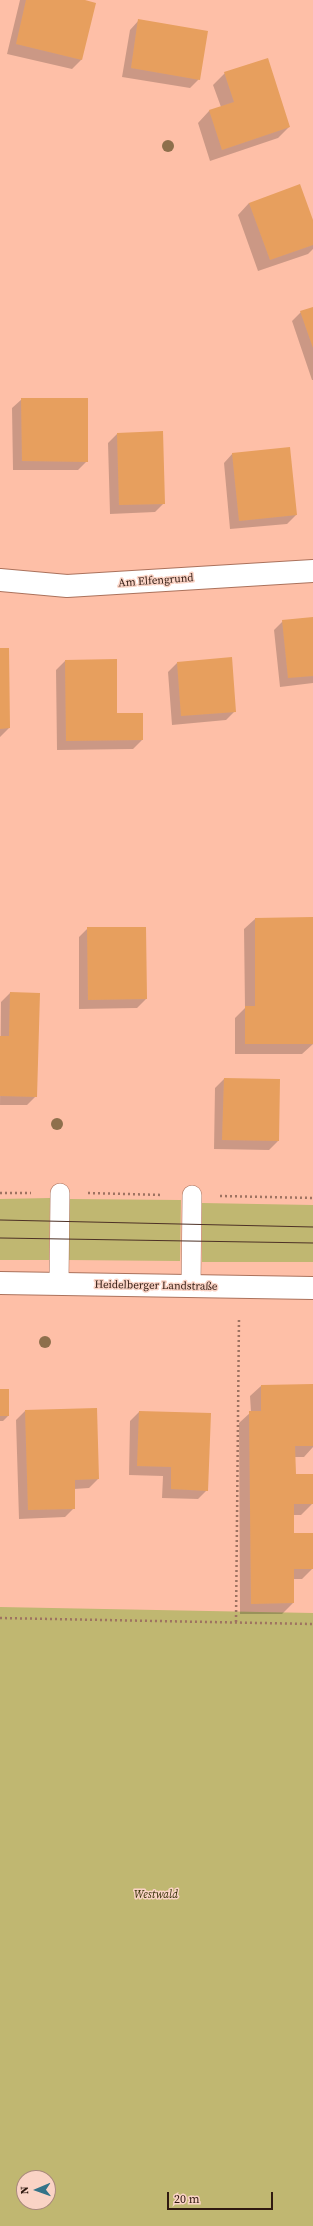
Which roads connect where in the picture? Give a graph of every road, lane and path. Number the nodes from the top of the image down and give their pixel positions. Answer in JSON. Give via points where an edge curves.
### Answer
{"nodes":[{"id":1,"x":313,"y":571,"type":"edge"},
{"id":2,"x":0,"y":580,"type":"edge"},
{"id":3,"x":0,"y":1193,"type":"edge"},
{"id":4,"x":60,"y":1193,"type":"junction"},
{"id":5,"x":192,"y":1195,"type":"junction"},
{"id":6,"x":313,"y":1198,"type":"edge"},
{"id":7,"x":0,"y":1283,"type":"edge"},
{"id":8,"x":59,"y":1284,"type":"junction"},
{"id":9,"x":239,"y":1286,"type":"junction"},
{"id":10,"x":191,"y":1287,"type":"junction"},
{"id":11,"x":313,"y":1288,"type":"edge"},
{"id":12,"x":0,"y":1618,"type":"edge"},
{"id":13,"x":236,"y":1622,"type":"junction"},
{"id":14,"x":313,"y":1624,"type":"edge"}],
"edges":[{"from":1,"to":2,"type":"street","name":"Am Elfengrund","via":[[67,586]]},
{"from":3,"to":4,"type":"path"},
{"from":4,"to":5,"type":"path"},
{"from":4,"to":8,"type":"lane"},
{"from":5,"to":6,"type":"path"},
{"from":5,"to":10,"type":"lane"},
{"from":7,"to":8,"type":"street","name":"Heidelberger Landstraße"},
{"from":8,"to":10,"type":"street","name":"Heidelberger Landstraße"},
{"from":9,"to":10,"type":"street","name":"Heidelberger Landstraße"},
{"from":9,"to":11,"type":"street","name":"Heidelberger Landstraße"},
{"from":9,"to":13,"type":"path"},
{"from":12,"to":13,"type":"path"},
{"from":13,"to":14,"type":"path"}]}
